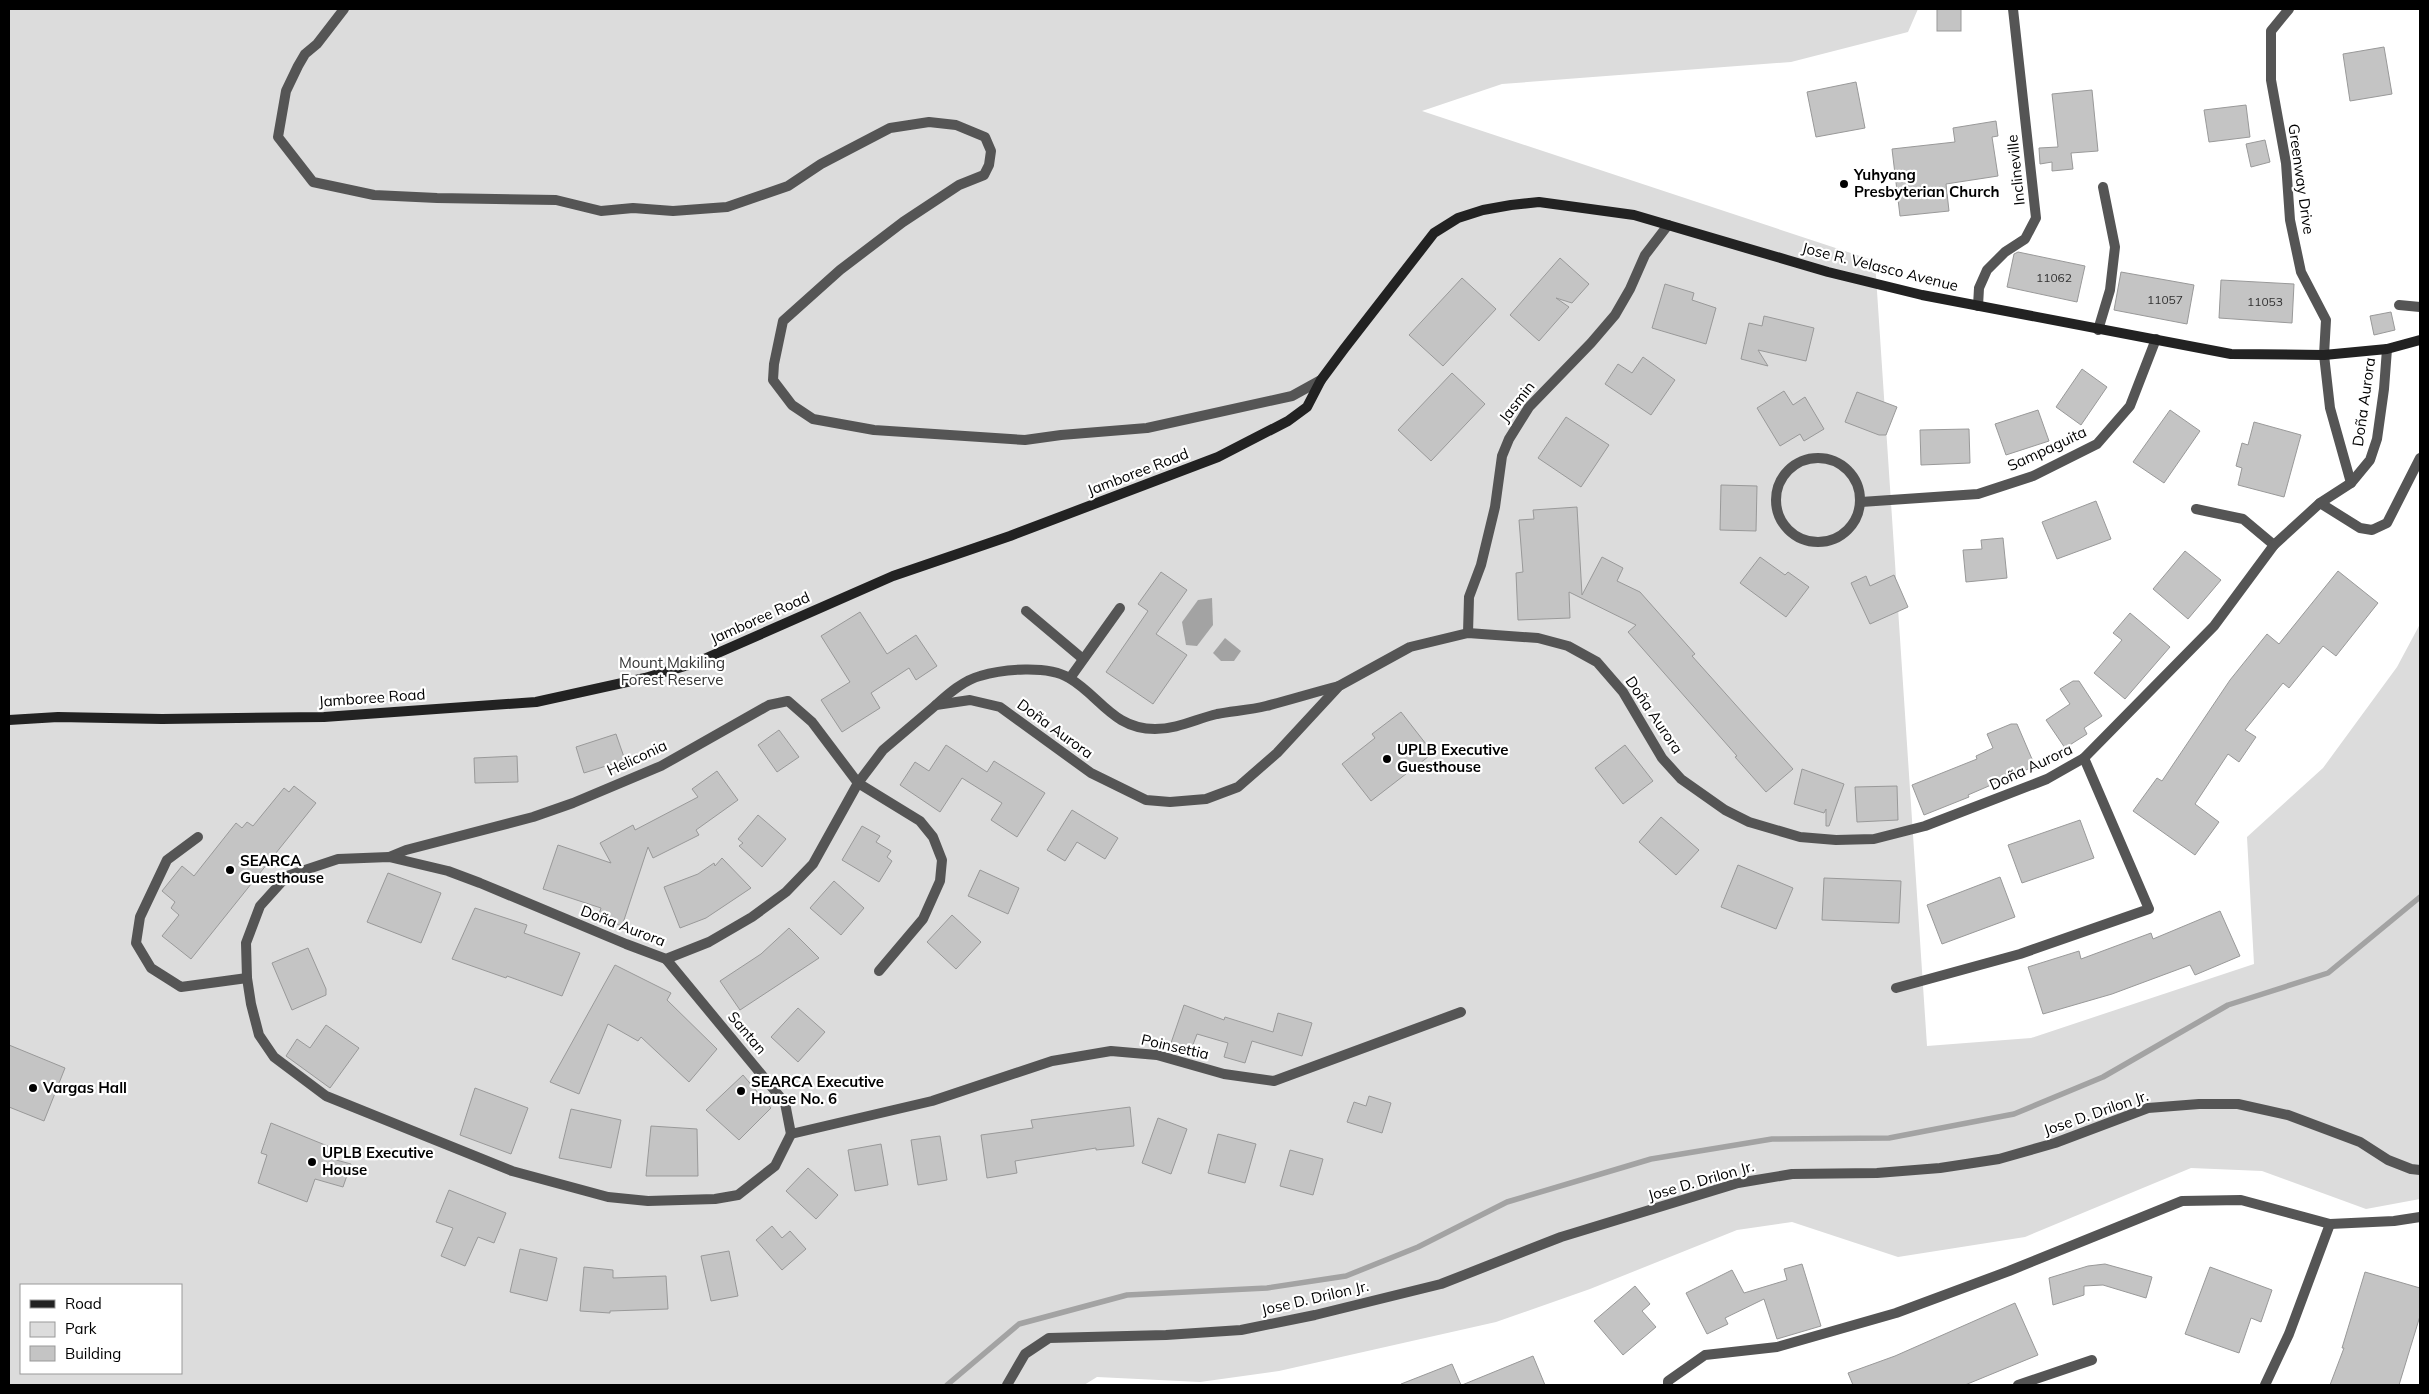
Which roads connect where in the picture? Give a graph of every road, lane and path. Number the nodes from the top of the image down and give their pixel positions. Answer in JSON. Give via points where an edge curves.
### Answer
{"nodes":[{"id":1,"x":344,"y":9,"type":"edge"},
{"id":2,"x":2014,"y":9,"type":"edge"},
{"id":3,"x":2289,"y":9,"type":"edge"},
{"id":4,"x":2104,"y":187,"type":"dead end"},
{"id":5,"x":1668,"y":225,"type":"junction"},
{"id":6,"x":2399,"y":305,"type":"dead end"},
{"id":7,"x":1978,"y":306,"type":"junction"},
{"id":8,"x":1377,"y":307,"type":"joint"},
{"id":9,"x":2420,"y":307,"type":"edge"},
{"id":10,"x":2098,"y":330,"type":"junction"},
{"id":11,"x":2156,"y":339,"type":"junction"},
{"id":12,"x":2420,"y":340,"type":"edge"},
{"id":13,"x":2386,"y":349,"type":"junction"},
{"id":14,"x":2324,"y":355,"type":"junction"},
{"id":15,"x":1321,"y":380,"type":"junction"},
{"id":16,"x":2420,"y":458,"type":"edge"},
{"id":17,"x":2351,"y":483,"type":"junction"},
{"id":18,"x":1861,"y":502,"type":"junction"},
{"id":19,"x":2320,"y":503,"type":"junction"},
{"id":20,"x":2196,"y":509,"type":"dead end"},
{"id":21,"x":2274,"y":545,"type":"junction"},
{"id":22,"x":1120,"y":608,"type":"dead end"},
{"id":23,"x":1026,"y":611,"type":"dead end"},
{"id":24,"x":1468,"y":633,"type":"junction"},
{"id":25,"x":1083,"y":659,"type":"junction"},
{"id":26,"x":1070,"y":678,"type":"junction"},
{"id":27,"x":1339,"y":686,"type":"junction"},
{"id":28,"x":936,"y":705,"type":"junction"},
{"id":29,"x":9,"y":720,"type":"edge"},
{"id":30,"x":2084,"y":758,"type":"junction"},
{"id":31,"x":858,"y":783,"type":"junction"},
{"id":32,"x":198,"y":837,"type":"dead end"},
{"id":33,"x":389,"y":857,"type":"junction"},
{"id":34,"x":666,"y":958,"type":"junction"},
{"id":35,"x":879,"y":971,"type":"dead end"},
{"id":36,"x":247,"y":978,"type":"junction"},
{"id":37,"x":1896,"y":988,"type":"dead end"},
{"id":38,"x":1461,"y":1012,"type":"dead end"},
{"id":39,"x":791,"y":1134,"type":"junction"},
{"id":40,"x":2420,"y":1170,"type":"edge"},
{"id":41,"x":2420,"y":1217,"type":"edge"},
{"id":42,"x":2330,"y":1224,"type":"junction"},
{"id":43,"x":2092,"y":1360,"type":"dead end"},
{"id":44,"x":1006,"y":1385,"type":"edge"},
{"id":45,"x":1668,"y":1385,"type":"edge"},
{"id":46,"x":2018,"y":1385,"type":"edge"},
{"id":47,"x":2265,"y":1385,"type":"edge"}],
"edges":[{"from":1,"to":15,"type":"street","via":[[298,66],[286,91],[278,137],[313,182],[366,193],[556,200],[602,211],[633,208],[702,210],[726,207],[788,186],[890,128],[929,122],[956,124],[985,137],[991,151],[984,175],[959,185],[903,222],[840,270],[783,321],[773,380],[792,405],[813,419],[874,430],[1025,440],[1147,428],[1292,396]]},
{"from":2,"to":7,"type":"street","name":"Inclineville","via":[[2036,218],[2025,239],[1987,270],[1979,288]]},
{"from":3,"to":14,"type":"street","name":"Greenway Drive","via":[[2271,31],[2271,80],[2286,163],[2290,220],[2301,272],[2326,320]]},
{"from":4,"to":10,"type":"street","via":[[2115,247],[2110,290]]},
{"from":5,"to":7,"type":"main road","name":"Jose R. Velasco Avenue","via":[[1828,272]]},
{"from":5,"to":8,"type":"main road","name":"Jose R. Velasco Avenue","via":[[1634,215],[1539,202],[1483,210],[1458,218],[1434,234]]},
{"from":5,"to":24,"type":"street","name":"Jasmin","via":[[1645,255],[1615,315],[1529,407],[1509,439],[1502,456],[1482,566],[1469,597]]},
{"from":6,"to":9,"type":"street"},
{"from":7,"to":10,"type":"main road","name":"Jose R. Velasco Avenue"},
{"from":8,"to":15,"type":"main road","name":"Jamboree Road"},
{"from":10,"to":11,"type":"main road","name":"Jose R. Velasco Avenue"},
{"from":11,"to":14,"type":"main road","name":"Jose R. Velasco Avenue","via":[[2231,354]]},
{"from":11,"to":18,"type":"street","name":"Sampaguita","via":[[2130,406],[2097,444],[2033,476],[1978,494]]},
{"from":12,"to":13,"type":"main road","name":"Jose R. Velasco Avenue"},
{"from":13,"to":14,"type":"main road","name":"Jose R. Velasco Avenue"},
{"from":13,"to":17,"type":"street","name":"Doña Aurora","via":[[2377,439],[2370,460]]},
{"from":14,"to":17,"type":"street","name":"Doña Aurora","via":[[2330,408]]},
{"from":15,"to":29,"type":"main road","name":"Jamboree Road","via":[[1307,407],[1288,421],[1218,457],[1073,513],[893,576],[695,663],[645,678],[536,702],[324,717],[58,717]]},
{"from":16,"to":19,"type":"street","via":[[2387,523],[2372,530],[2360,528]]},
{"from":17,"to":19,"type":"street","name":"Doña Aurora"},
{"from":18,"to":18,"type":"street","via":[[1859,490],[1847,469],[1836,462],[1812,458],[1801,462],[1782,478],[1776,501],[1783,524],[1791,532],[1801,539],[1818,542],[1836,539],[1846,533],[1859,514]]},
{"from":19,"to":21,"type":"street","name":"Doña Aurora"},
{"from":20,"to":21,"type":"street","via":[[2243,519]]},
{"from":21,"to":30,"type":"street","name":"Doña Aurora","via":[[2214,626]]},
{"from":22,"to":25,"type":"street"},
{"from":23,"to":25,"type":"street"},
{"from":24,"to":27,"type":"street","name":"Doña Aurora","via":[[1410,647]]},
{"from":24,"to":30,"type":"street","name":"Doña Aurora","via":[[1538,638],[1568,646],[1597,662],[1623,692],[1662,758],[1681,779],[1725,810],[1749,822],[1800,837],[1874,839],[1925,826],[2047,779]]},
{"from":25,"to":26,"type":"street"},
{"from":26,"to":27,"type":"street","via":[[1115,718],[1154,729],[1265,706]]},
{"from":26,"to":28,"type":"street","via":[[1053,672],[1016,670],[979,676],[952,691]]},
{"from":27,"to":28,"type":"street","name":"Doña Aurora","via":[[1277,753],[1238,788],[1206,799],[1170,802],[1146,800],[1091,773],[1000,707],[970,700]]},
{"from":28,"to":31,"type":"street","name":"Doña Aurora","via":[[883,750]]},
{"from":30,"to":37,"type":"street","via":[[2150,909],[2020,954]]},
{"from":31,"to":33,"type":"street","name":"Heliconia","via":[[812,722],[788,701],[769,705],[661,766],[573,803]]},
{"from":31,"to":34,"type":"street","name":"Doña Aurora","via":[[813,864],[786,892],[709,942]]},
{"from":31,"to":35,"type":"street","via":[[920,821],[933,837],[942,860],[940,881],[923,918]]},
{"from":32,"to":36,"type":"street","via":[[167,860],[140,917],[136,943],[151,968],[181,987]]},
{"from":33,"to":34,"type":"street","name":"Doña Aurora","via":[[448,871]]},
{"from":33,"to":36,"type":"street","name":"Doña Aurora","via":[[338,859],[287,876],[260,906],[246,943]]},
{"from":34,"to":39,"type":"street","name":"Santan","via":[[785,1102]]},
{"from":36,"to":39,"type":"street","name":"Doña Aurora","via":[[259,1035],[269,1050],[326,1096],[512,1171],[608,1198],[715,1199],[738,1194],[776,1166]]},
{"from":38,"to":39,"type":"street","name":"Poinsettia","via":[[1274,1081],[1224,1074],[1157,1055],[1111,1051],[1052,1061],[932,1101]]},
{"from":40,"to":44,"type":"street","name":"Jose D. Drilon Jr.","via":[[2388,1160],[2360,1142],[2238,1104],[2148,1108],[2055,1143],[1999,1159],[1877,1173],[1792,1174],[1738,1183],[1561,1237],[1441,1284],[1315,1316],[1241,1330],[1049,1338],[1025,1354]]},
{"from":41,"to":42,"type":"street"},
{"from":42,"to":45,"type":"street","via":[[2242,1200],[2182,1201],[1896,1313],[1777,1347],[1705,1355],[1668,1381]]},
{"from":42,"to":47,"type":"street"},
{"from":43,"to":46,"type":"street"}]}
